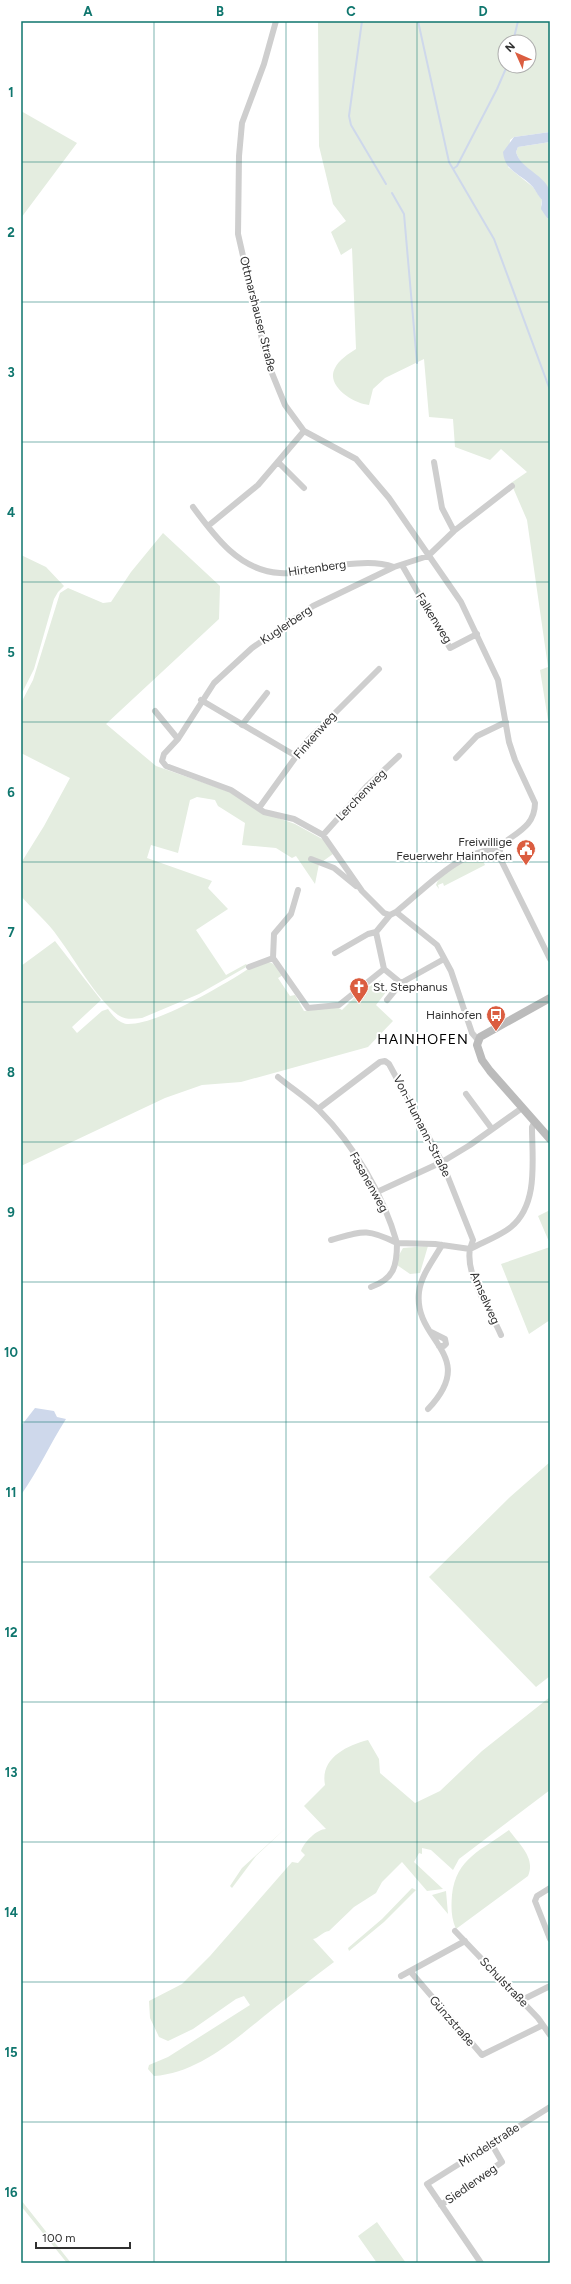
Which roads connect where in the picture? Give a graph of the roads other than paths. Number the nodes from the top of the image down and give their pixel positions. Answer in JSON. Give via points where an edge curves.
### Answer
{"nodes":[{"id":1,"x":276,"y":21,"type":"edge"},
{"id":2,"x":304,"y":431,"type":"junction"},
{"id":3,"x":434,"y":462,"type":"dead end"},
{"id":4,"x":279,"y":463,"type":"junction"},
{"id":5,"x":512,"y":486,"type":"dead end"},
{"id":6,"x":304,"y":488,"type":"dead end"},
{"id":7,"x":193,"y":507,"type":"dead end"},
{"id":8,"x":208,"y":526,"type":"junction"},
{"id":9,"x":454,"y":531,"type":"junction"},
{"id":10,"x":428,"y":556,"type":"junction"},
{"id":11,"x":402,"y":565,"type":"junction"},
{"id":12,"x":394,"y":567,"type":"junction"},
{"id":13,"x":477,"y":634,"type":"junction"},
{"id":14,"x":379,"y":670,"type":"dead end"},
{"id":15,"x":267,"y":693,"type":"dead end"},
{"id":16,"x":201,"y":700,"type":"junction"},
{"id":17,"x":155,"y":711,"type":"dead end"},
{"id":18,"x":506,"y":722,"type":"junction"},
{"id":19,"x":242,"y":724,"type":"junction"},
{"id":20,"x":178,"y":739,"type":"junction"},
{"id":21,"x":296,"y":756,"type":"junction"},
{"id":22,"x":399,"y":756,"type":"dead end"},
{"id":23,"x":456,"y":758,"type":"dead end"},
{"id":24,"x":258,"y":808,"type":"junction"},
{"id":25,"x":323,"y":835,"type":"junction"},
{"id":26,"x":499,"y":849,"type":"junction"},
{"id":27,"x":311,"y":859,"type":"dead end"},
{"id":28,"x":298,"y":890,"type":"dead end"},
{"id":29,"x":362,"y":891,"type":"junction"},
{"id":30,"x":393,"y":913,"type":"junction"},
{"id":31,"x":376,"y":932,"type":"junction"},
{"id":32,"x":335,"y":953,"type":"dead end"},
{"id":33,"x":273,"y":958,"type":"junction"},
{"id":34,"x":444,"y":959,"type":"junction"},
{"id":35,"x":550,"y":959,"type":"edge"},
{"id":36,"x":249,"y":967,"type":"dead end"},
{"id":37,"x":384,"y":968,"type":"junction"},
{"id":38,"x":401,"y":983,"type":"junction"},
{"id":39,"x":550,"y":998,"type":"edge"},
{"id":40,"x":387,"y":1000,"type":"dead end"},
{"id":41,"x":478,"y":1040,"type":"junction"},
{"id":42,"x":278,"y":1077,"type":"dead end"},
{"id":43,"x":466,"y":1094,"type":"dead end"},
{"id":44,"x":522,"y":1108,"type":"junction"},
{"id":45,"x":318,"y":1109,"type":"junction"},
{"id":46,"x":534,"y":1123,"type":"junction"},
{"id":47,"x":492,"y":1129,"type":"junction"},
{"id":48,"x":550,"y":1139,"type":"edge"},
{"id":49,"x":442,"y":1162,"type":"junction"},
{"id":50,"x":377,"y":1192,"type":"junction"},
{"id":51,"x":331,"y":1240,"type":"dead end"},
{"id":52,"x":397,"y":1243,"type":"junction"},
{"id":53,"x":442,"y":1245,"type":"junction"},
{"id":54,"x":470,"y":1249,"type":"junction"},
{"id":55,"x":371,"y":1287,"type":"dead end"},
{"id":56,"x":501,"y":1335,"type":"dead end"},
{"id":57,"x":428,"y":1409,"type":"dead end"},
{"id":58,"x":550,"y":1888,"type":"edge"},
{"id":59,"x":455,"y":1931,"type":"dead end"},
{"id":60,"x":550,"y":1939,"type":"edge"},
{"id":61,"x":465,"y":1941,"type":"junction"},
{"id":62,"x":410,"y":1971,"type":"junction"},
{"id":63,"x":401,"y":1976,"type":"dead end"},
{"id":64,"x":550,"y":1986,"type":"edge"},
{"id":65,"x":522,"y":2000,"type":"junction"},
{"id":66,"x":543,"y":2025,"type":"junction"},
{"id":67,"x":550,"y":2035,"type":"edge"},
{"id":68,"x":550,"y":2106,"type":"edge"},
{"id":69,"x":491,"y":2143,"type":"junction"},
{"id":70,"x":441,"y":2205,"type":"junction"},
{"id":71,"x":481,"y":2263,"type":"edge"}],
"edges":[{"from":1,"to":2,"type":"street","name":"Ottmarshauser Straße","via":[[264,64],[242,123],[238,156],[238,234],[267,361],[285,405]]},
{"from":2,"to":4,"type":"street"},
{"from":2,"to":10,"type":"street","name":"Ottmarshauser Straße","via":[[356,459],[389,498]]},
{"from":3,"to":9,"type":"street","via":[[442,508]]},
{"from":4,"to":6,"type":"street"},
{"from":4,"to":8,"type":"street","via":[[254,489]]},
{"from":5,"to":9,"type":"street"},
{"from":7,"to":8,"type":"street","name":"Hirtenberg"},
{"from":8,"to":12,"type":"street","name":"Hirtenberg","via":[[228,550],[247,564],[267,571],[301,572],[359,562]]},
{"from":9,"to":10,"type":"street"},
{"from":10,"to":11,"type":"street","name":"Kuglerberg"},
{"from":10,"to":13,"type":"street","name":"Ottmarshauser Straße","via":[[462,602]]},
{"from":11,"to":12,"type":"street","name":"Kuglerberg"},
{"from":11,"to":13,"type":"street","name":"Falkenweg","via":[[450,648]]},
{"from":12,"to":16,"type":"street","name":"Kuglerberg","via":[[313,606],[284,625],[231,665]]},
{"from":13,"to":18,"type":"street","name":"Ottmarshauser Straße","via":[[498,680]]},
{"from":14,"to":21,"type":"street","name":"Finkenweg","via":[[320,727]]},
{"from":15,"to":19,"type":"street"},
{"from":16,"to":19,"type":"street"},
{"from":16,"to":20,"type":"street","name":"Kuglerberg"},
{"from":17,"to":20,"type":"street"},
{"from":18,"to":23,"type":"street","via":[[477,736]]},
{"from":18,"to":26,"type":"street","name":"Ottmarshauser Straße","via":[[515,760],[533,796],[535,810],[530,823]]},
{"from":19,"to":21,"type":"street"},
{"from":20,"to":24,"type":"street","name":"Kuglerberg","via":[[164,754],[162,761],[166,766],[231,790]]},
{"from":21,"to":24,"type":"street","name":"Finkenweg"},
{"from":22,"to":25,"type":"street","name":"Lerchenweg","via":[[367,786]]},
{"from":24,"to":25,"type":"street","name":"Kuglerberg","via":[[264,812],[294,819]]},
{"from":25,"to":29,"type":"street","name":"Kuglerberg"},
{"from":26,"to":30,"type":"street","via":[[474,854],[445,871]]},
{"from":26,"to":35,"type":"street","via":[[499,856]]},
{"from":27,"to":29,"type":"street","via":[[334,868]]},
{"from":28,"to":33,"type":"street","via":[[291,914],[274,934]]},
{"from":29,"to":30,"type":"street","name":"Kuglerberg","via":[[384,913]]},
{"from":30,"to":31,"type":"street"},
{"from":30,"to":34,"type":"street","name":"Kuglerberg","via":[[437,945]]},
{"from":31,"to":32,"type":"street"},
{"from":31,"to":37,"type":"street"},
{"from":33,"to":36,"type":"street"},
{"from":33,"to":37,"type":"street","via":[[308,1008],[339,1005]]},
{"from":34,"to":38,"type":"street"},
{"from":34,"to":41,"type":"street","name":"Kuglerberg","via":[[459,991],[472,1033]]},
{"from":37,"to":38,"type":"street"},
{"from":38,"to":40,"type":"street"},
{"from":39,"to":41,"type":"street","via":[[494,1028]]},
{"from":41,"to":44,"type":"street","via":[[478,1051],[482,1060]]},
{"from":42,"to":45,"type":"street","name":"Fasanenweg"},
{"from":43,"to":47,"type":"street"},
{"from":44,"to":46,"type":"street"},
{"from":44,"to":47,"type":"street"},
{"from":45,"to":49,"type":"street","name":"Von-Humann-Straße","via":[[380,1062],[385,1061],[394,1069]]},
{"from":45,"to":50,"type":"street","name":"Fasanenweg","via":[[346,1141]]},
{"from":46,"to":48,"type":"street"},
{"from":46,"to":54,"type":"street","via":[[532,1182],[522,1213],[510,1228]]},
{"from":47,"to":49,"type":"street","via":[[470,1146]]},
{"from":49,"to":50,"type":"street"},
{"from":49,"to":54,"type":"street","name":"Von-Humann-Straße","via":[[473,1240]]},
{"from":50,"to":52,"type":"street","name":"Fasanenweg"},
{"from":51,"to":52,"type":"street","via":[[360,1232],[376,1233]]},
{"from":52,"to":53,"type":"street"},
{"from":52,"to":55,"type":"street","via":[[396,1263],[389,1278]]},
{"from":53,"to":54,"type":"street"},
{"from":53,"to":57,"type":"street","via":[[426,1272],[419,1292],[423,1317],[448,1365],[445,1389]]},
{"from":54,"to":56,"type":"street","name":"Amselweg","via":[[472,1273]]},
{"from":58,"to":60,"type":"street","via":[[537,1896],[535,1901]]},
{"from":59,"to":61,"type":"street","name":"Schulstraße"},
{"from":61,"to":62,"type":"street"},
{"from":61,"to":65,"type":"street","name":"Schulstraße"},
{"from":62,"to":63,"type":"street"},
{"from":62,"to":66,"type":"street","name":"Günzstraße","via":[[482,2055]]},
{"from":64,"to":65,"type":"street"},
{"from":65,"to":66,"type":"street","name":"Schulstraße"},
{"from":66,"to":67,"type":"street","name":"Schulstraße"},
{"from":68,"to":69,"type":"street","name":"Mindelstraße"},
{"from":69,"to":70,"type":"street","name":"Siedlerweg","via":[[502,2162]]},
{"from":69,"to":70,"type":"street","name":"Mindelstraße","via":[[427,2184]]},
{"from":70,"to":71,"type":"street"}]}
